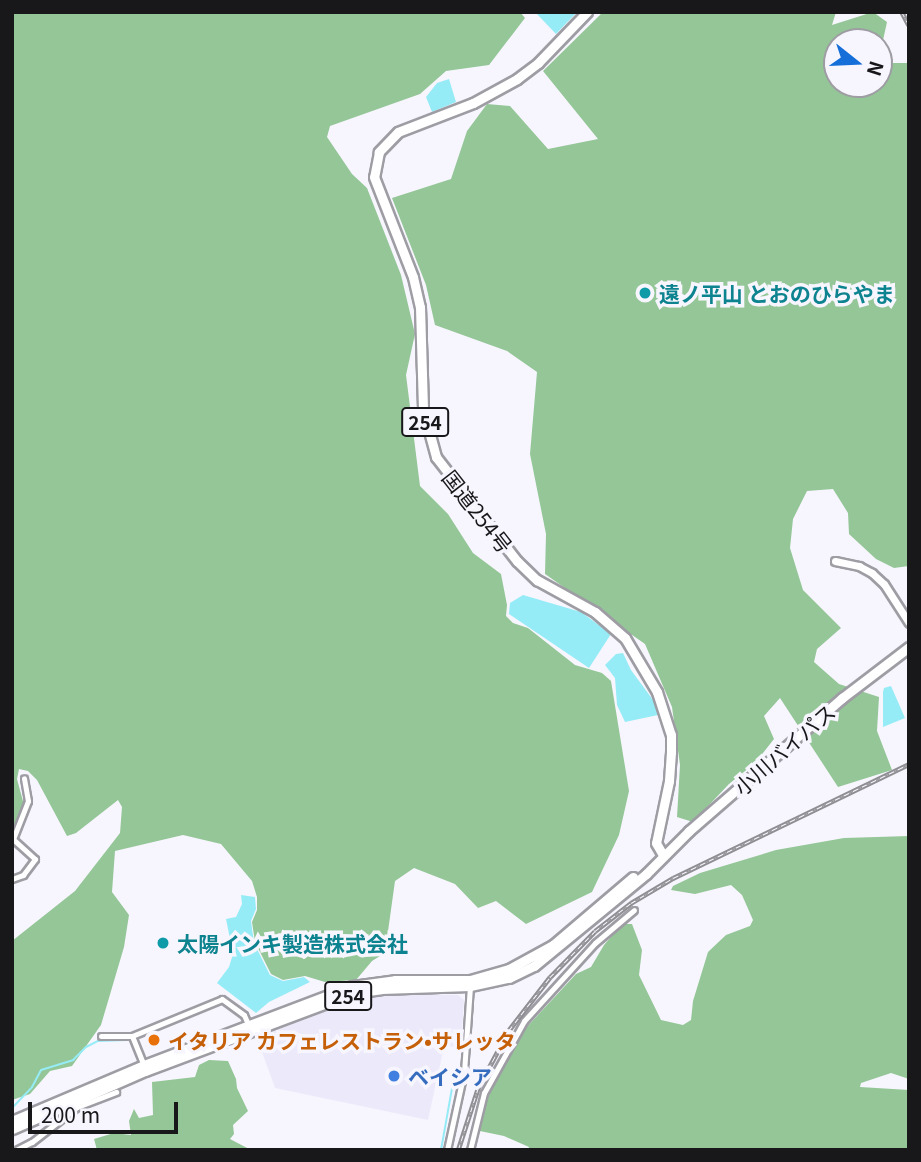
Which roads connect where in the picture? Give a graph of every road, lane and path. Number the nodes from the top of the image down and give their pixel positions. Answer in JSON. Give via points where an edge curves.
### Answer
{"nodes":[{"id":1,"x":587,"y":12,"type":"edge"},
{"id":2,"x":835,"y":561,"type":"dead end"},
{"id":3,"x":909,"y":623,"type":"edge"},
{"id":4,"x":909,"y":647,"type":"edge"},
{"id":5,"x":24,"y":778,"type":"dead end"},
{"id":6,"x":663,"y":855,"type":"junction"},
{"id":7,"x":12,"y":878,"type":"edge"},
{"id":8,"x":634,"y":910,"type":"dead end"},
{"id":9,"x":470,"y":983,"type":"junction"},
{"id":10,"x":249,"y":1026,"type":"junction"},
{"id":11,"x":102,"y":1036,"type":"dead end"},
{"id":12,"x":132,"y":1036,"type":"junction"},
{"id":13,"x":144,"y":1065,"type":"junction"},
{"id":14,"x":116,"y":1092,"type":"dead end"},
{"id":15,"x":76,"y":1104,"type":"junction"},
{"id":16,"x":12,"y":1121,"type":"edge"},
{"id":17,"x":12,"y":1129,"type":"edge"},
{"id":18,"x":16,"y":1150,"type":"edge"},
{"id":19,"x":447,"y":1150,"type":"edge"},
{"id":20,"x":470,"y":1150,"type":"edge"}],
"edges":[{"from":1,"to":6,"type":"highway","name":"国道254号","number":"254","via":[[517,79],[473,103],[398,132],[379,152],[374,177],[420,307],[423,409],[436,457],[517,561],[537,580],[595,612],[625,638],[657,692],[671,735],[669,781],[656,843]]},
{"from":2,"to":3,"type":"street","via":[[872,573]]},
{"from":4,"to":6,"type":"highway","name":"小川バイパス","number":"254","via":[[842,698]]},
{"from":5,"to":7,"type":"street","via":[[28,801],[13,839],[35,859],[23,875]]},
{"from":6,"to":9,"type":"highway","number":"254","via":[[553,945],[509,969]]},
{"from":8,"to":20,"type":"street","via":[[595,943],[524,1021],[487,1087]]},
{"from":9,"to":10,"type":"highway","number":"254","via":[[395,980],[362,984]]},
{"from":9,"to":15,"type":"highway","number":"254","via":[[354,993]]},
{"from":9,"to":19,"type":"street","via":[[464,1072]]},
{"from":10,"to":12,"type":"street","via":[[244,1016],[222,999]]},
{"from":10,"to":13,"type":"highway","number":"254"},
{"from":11,"to":12,"type":"street"},
{"from":12,"to":13,"type":"street"},
{"from":13,"to":16,"type":"highway","number":"254"},
{"from":14,"to":15,"type":"street"},
{"from":15,"to":17,"type":"highway","number":"254"},
{"from":15,"to":18,"type":"street"}]}
